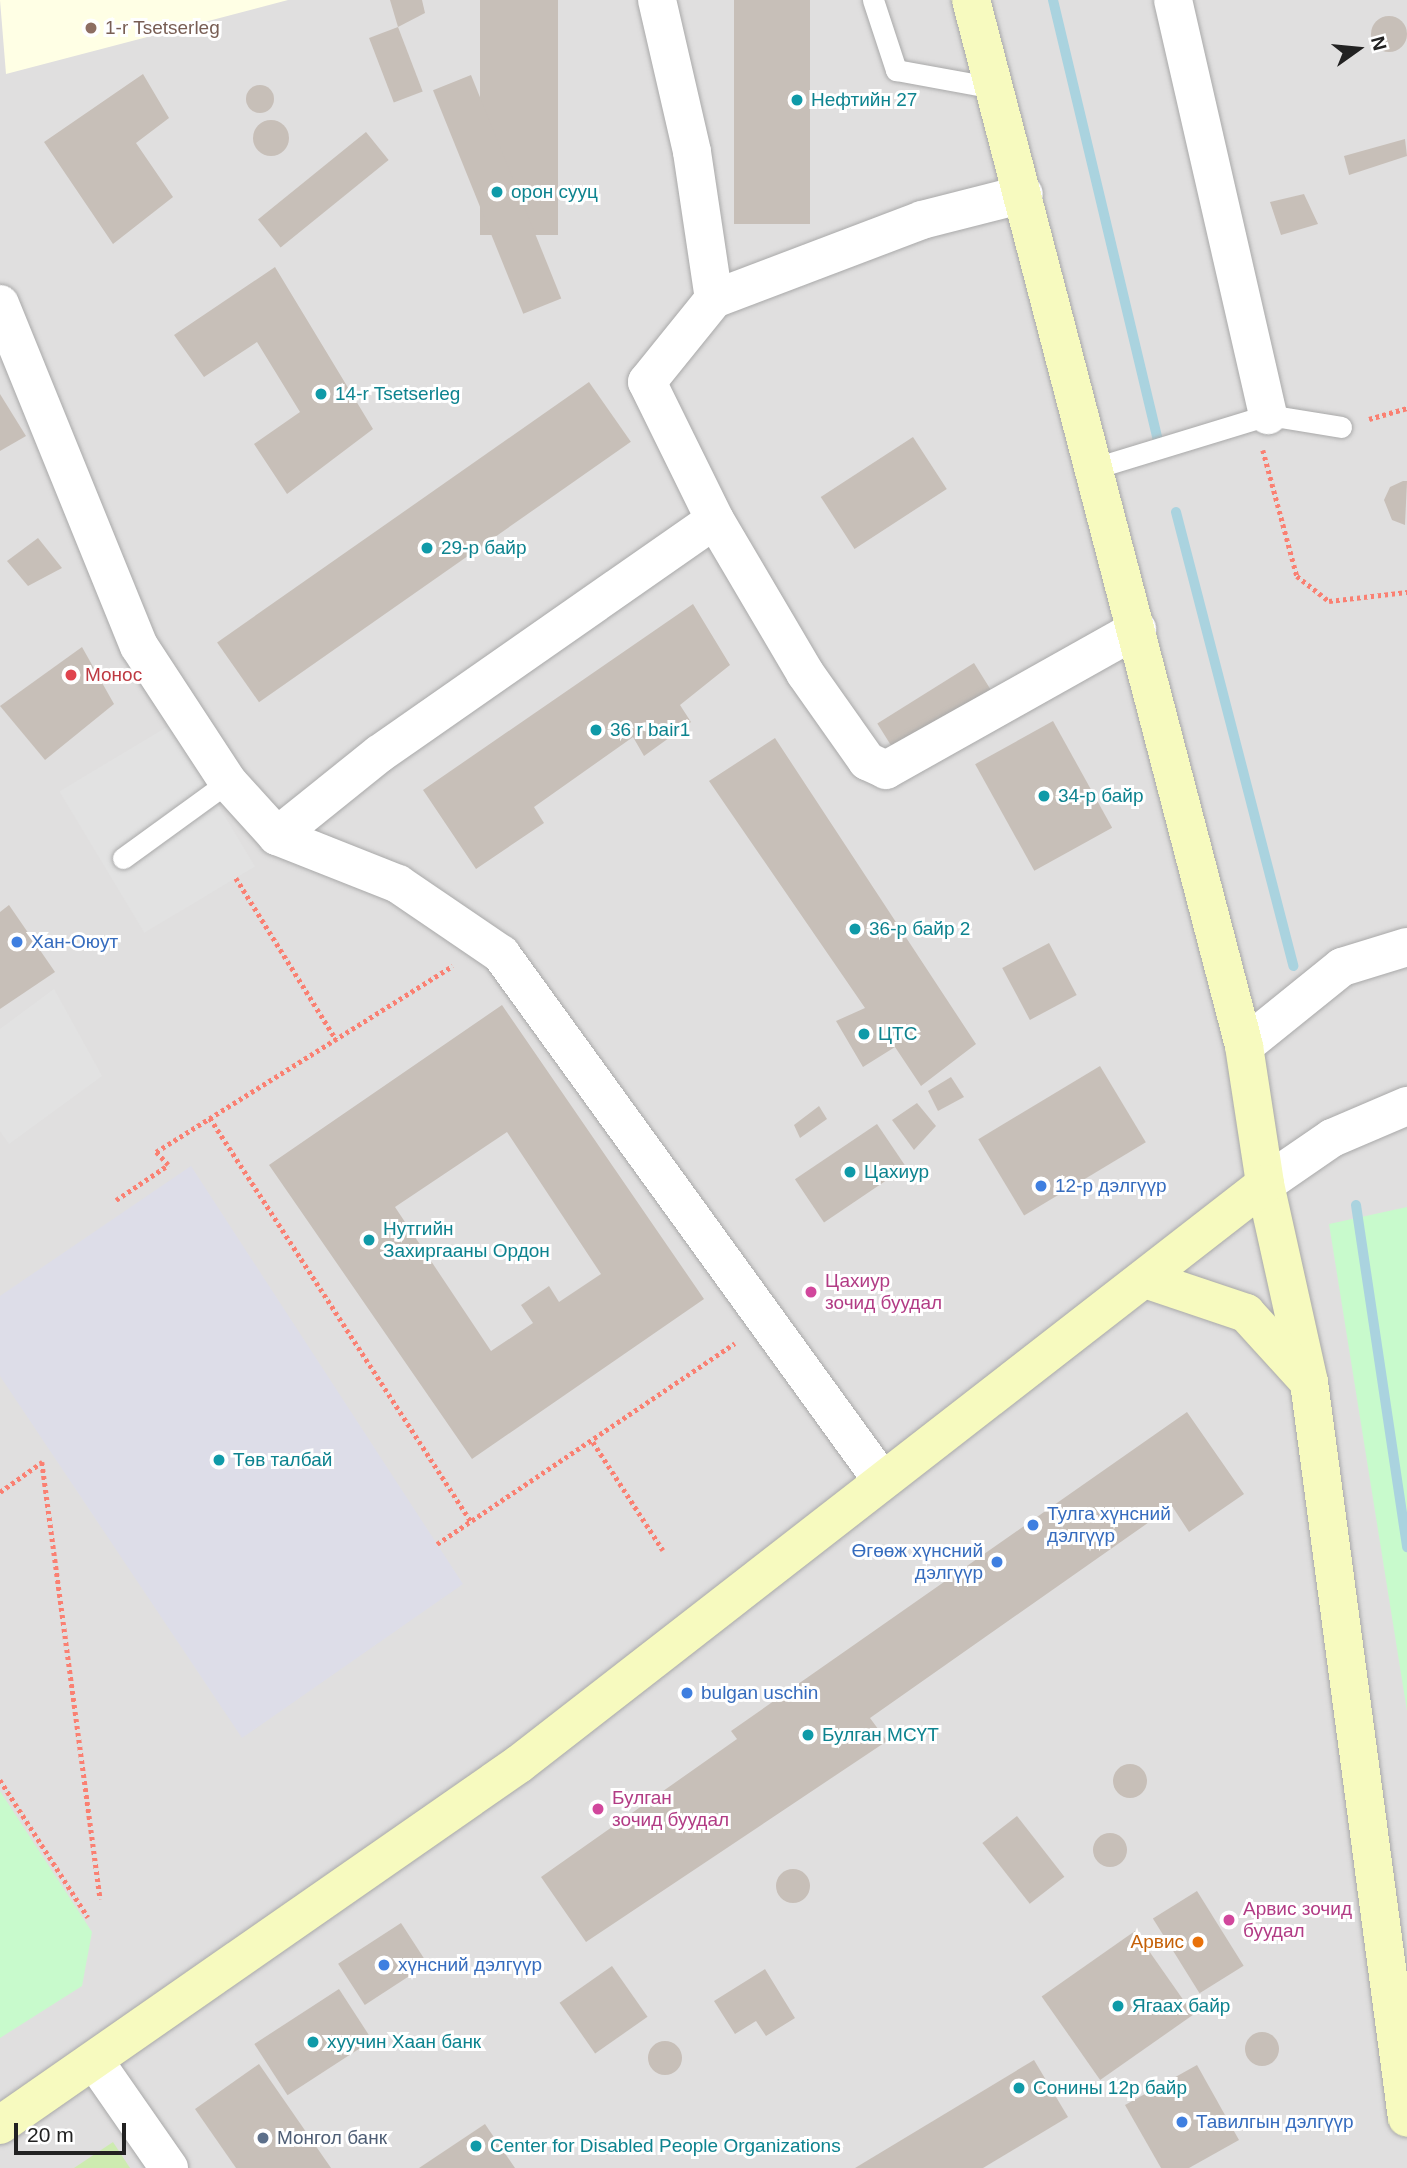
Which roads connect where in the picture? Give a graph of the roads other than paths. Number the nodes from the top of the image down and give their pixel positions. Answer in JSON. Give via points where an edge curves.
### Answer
{"nodes":[{"id":1,"x":657,"y":0,"type":"edge"},
{"id":2,"x":873,"y":0,"type":"edge"},
{"id":3,"x":971,"y":0,"type":"edge"},
{"id":4,"x":1173,"y":0,"type":"edge"},
{"id":5,"x":995,"y":88,"type":"junction"},
{"id":6,"x":1024,"y":194,"type":"junction"},
{"id":7,"x":715,"y":299,"type":"junction"},
{"id":8,"x":1,"y":312,"type":"edge"},
{"id":9,"x":1261,"y":417,"type":"junction"},
{"id":10,"x":1341,"y":427,"type":"road end"},
{"id":11,"x":1098,"y":467,"type":"junction"},
{"id":12,"x":715,"y":520,"type":"junction"},
{"id":13,"x":1137,"y":629,"type":"junction"},
{"id":14,"x":228,"y":782,"type":"junction"},
{"id":15,"x":277,"y":836,"type":"junction"},
{"id":16,"x":123,"y":858,"type":"dead end"},
{"id":17,"x":1407,"y":947,"type":"edge"},
{"id":18,"x":1244,"y":1046,"type":"junction"},
{"id":19,"x":1407,"y":1106,"type":"edge"},
{"id":20,"x":1265,"y":1184,"type":"junction"},
{"id":21,"x":1145,"y":1279,"type":"junction"},
{"id":22,"x":1309,"y":1382,"type":"junction"},
{"id":23,"x":881,"y":1479,"type":"junction"},
{"id":24,"x":96,"y":2063,"type":"junction"},
{"id":25,"x":9,"y":2108,"type":"edge"},
{"id":26,"x":1407,"y":2118,"type":"edge"},
{"id":27,"x":169,"y":2168,"type":"edge"}],
"edges":[{"from":1,"to":7,"type":"street","via":[[692,152]]},
{"from":2,"to":5,"type":"lane","via":[[896,70]]},
{"from":3,"to":5,"type":"street"},
{"from":4,"to":9,"type":"street"},
{"from":5,"to":6,"type":"street"},
{"from":6,"to":7,"type":"street","via":[[922,220]]},
{"from":6,"to":11,"type":"street"},
{"from":7,"to":12,"type":"street","via":[[647,382]]},
{"from":8,"to":14,"type":"street","via":[[139,646]]},
{"from":9,"to":10,"type":"lane"},
{"from":9,"to":11,"type":"lane"},
{"from":11,"to":13,"type":"street"},
{"from":12,"to":13,"type":"street","via":[[805,673],[867,761],[886,770]]},
{"from":12,"to":15,"type":"street","via":[[379,754]]},
{"from":13,"to":18,"type":"street"},
{"from":14,"to":15,"type":"street"},
{"from":14,"to":16,"type":"lane"},
{"from":15,"to":23,"type":"street","via":[[398,884],[501,954],[770,1319]]},
{"from":17,"to":18,"type":"street","via":[[1342,967]]},
{"from":18,"to":20,"type":"street"},
{"from":19,"to":20,"type":"street","via":[[1332,1138]]},
{"from":20,"to":21,"type":"street"},
{"from":20,"to":22,"type":"street"},
{"from":21,"to":22,"type":"street","via":[[1246,1312]]},
{"from":21,"to":23,"type":"street"},
{"from":22,"to":26,"type":"street"},
{"from":23,"to":24,"type":"street","via":[[519,1764]]},
{"from":24,"to":25,"type":"street"},
{"from":24,"to":27,"type":"street"}]}
